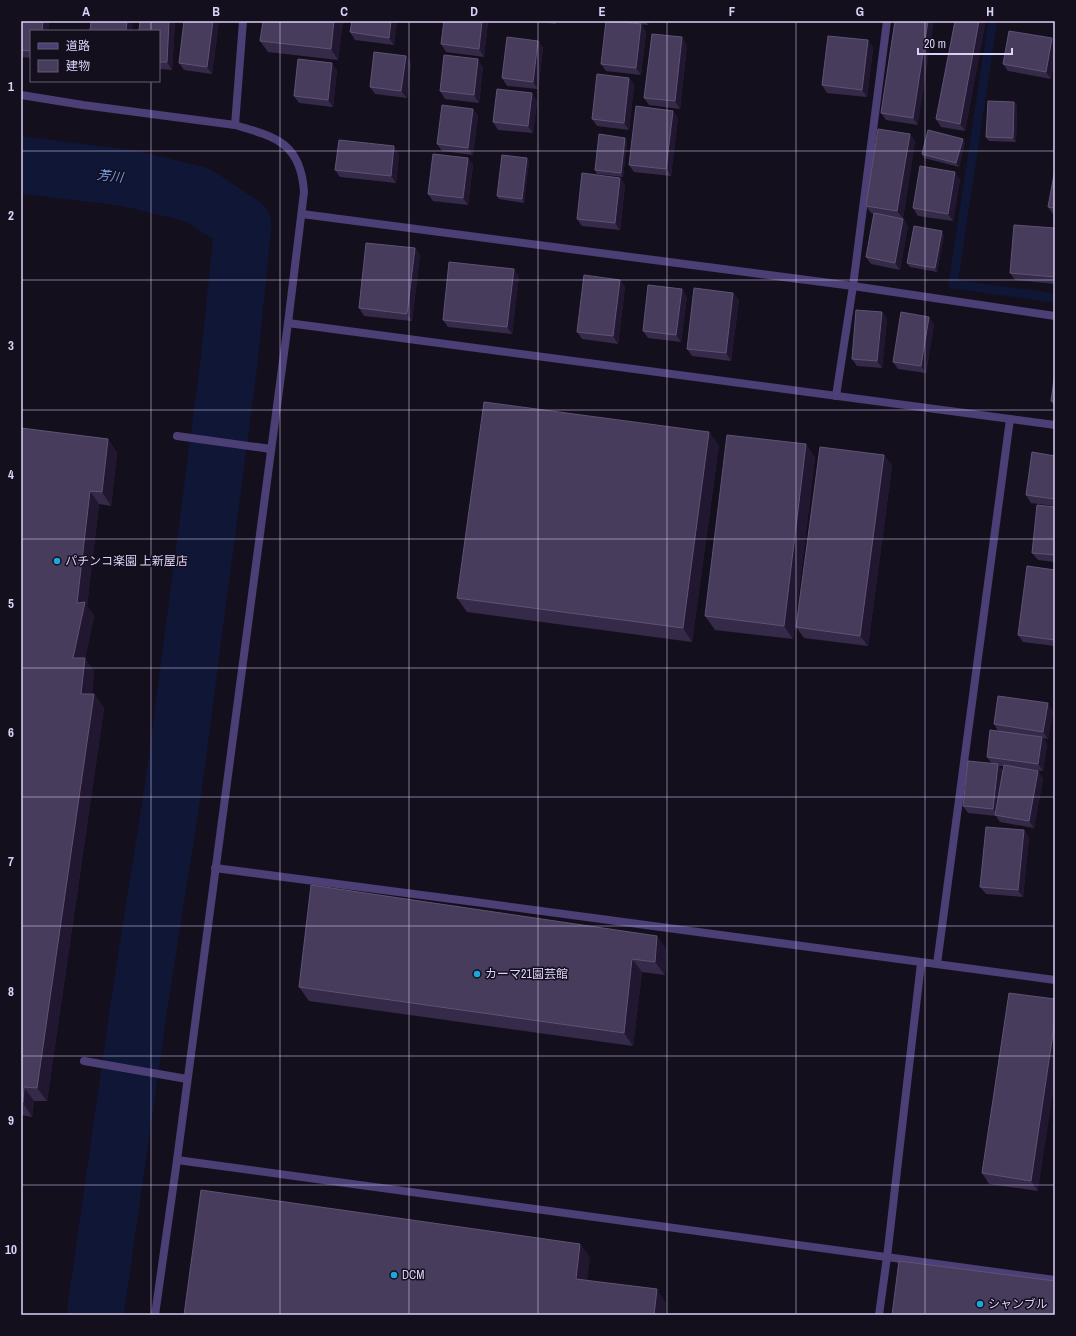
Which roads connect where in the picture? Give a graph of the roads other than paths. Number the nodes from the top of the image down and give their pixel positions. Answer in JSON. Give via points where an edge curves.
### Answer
{"nodes":[{"id":1,"x":243,"y":21,"type":"edge"},
{"id":2,"x":887,"y":21,"type":"edge"},
{"id":3,"x":21,"y":95,"type":"edge"},
{"id":4,"x":235,"y":125,"type":"junction"},
{"id":5,"x":302,"y":214,"type":"junction"},
{"id":6,"x":853,"y":286,"type":"junction"},
{"id":7,"x":1055,"y":316,"type":"edge"},
{"id":8,"x":288,"y":323,"type":"junction"},
{"id":9,"x":836,"y":396,"type":"junction"},
{"id":10,"x":1010,"y":419,"type":"junction"},
{"id":11,"x":1055,"y":425,"type":"edge"},
{"id":12,"x":177,"y":436,"type":"dead end"},
{"id":13,"x":271,"y":449,"type":"junction"},
{"id":14,"x":215,"y":868,"type":"junction"},
{"id":15,"x":922,"y":962,"type":"junction"},
{"id":16,"x":937,"y":964,"type":"junction"},
{"id":17,"x":1055,"y":980,"type":"edge"},
{"id":18,"x":84,"y":1061,"type":"dead end"},
{"id":19,"x":187,"y":1079,"type":"junction"},
{"id":20,"x":177,"y":1160,"type":"junction"},
{"id":21,"x":888,"y":1257,"type":"junction"},
{"id":22,"x":1055,"y":1280,"type":"edge"},
{"id":23,"x":155,"y":1315,"type":"edge"},
{"id":24,"x":879,"y":1315,"type":"edge"}],
"edges":[{"from":1,"to":4,"type":"street"},
{"from":2,"to":6,"type":"street"},
{"from":3,"to":4,"type":"street"},
{"from":4,"to":5,"type":"street","via":[[268,135],[287,147],[296,157],[303,178]]},
{"from":5,"to":6,"type":"street"},
{"from":5,"to":8,"type":"street"},
{"from":6,"to":7,"type":"street"},
{"from":6,"to":9,"type":"street"},
{"from":8,"to":9,"type":"street"},
{"from":8,"to":13,"type":"street"},
{"from":9,"to":10,"type":"street"},
{"from":10,"to":11,"type":"street"},
{"from":10,"to":16,"type":"street"},
{"from":12,"to":13,"type":"street"},
{"from":13,"to":14,"type":"street"},
{"from":14,"to":15,"type":"street"},
{"from":14,"to":19,"type":"street"},
{"from":15,"to":16,"type":"street"},
{"from":15,"to":21,"type":"street"},
{"from":16,"to":17,"type":"street"},
{"from":18,"to":19,"type":"street"},
{"from":19,"to":20,"type":"street"},
{"from":20,"to":21,"type":"street"},
{"from":20,"to":23,"type":"street"},
{"from":21,"to":22,"type":"street"},
{"from":21,"to":24,"type":"street"}]}
